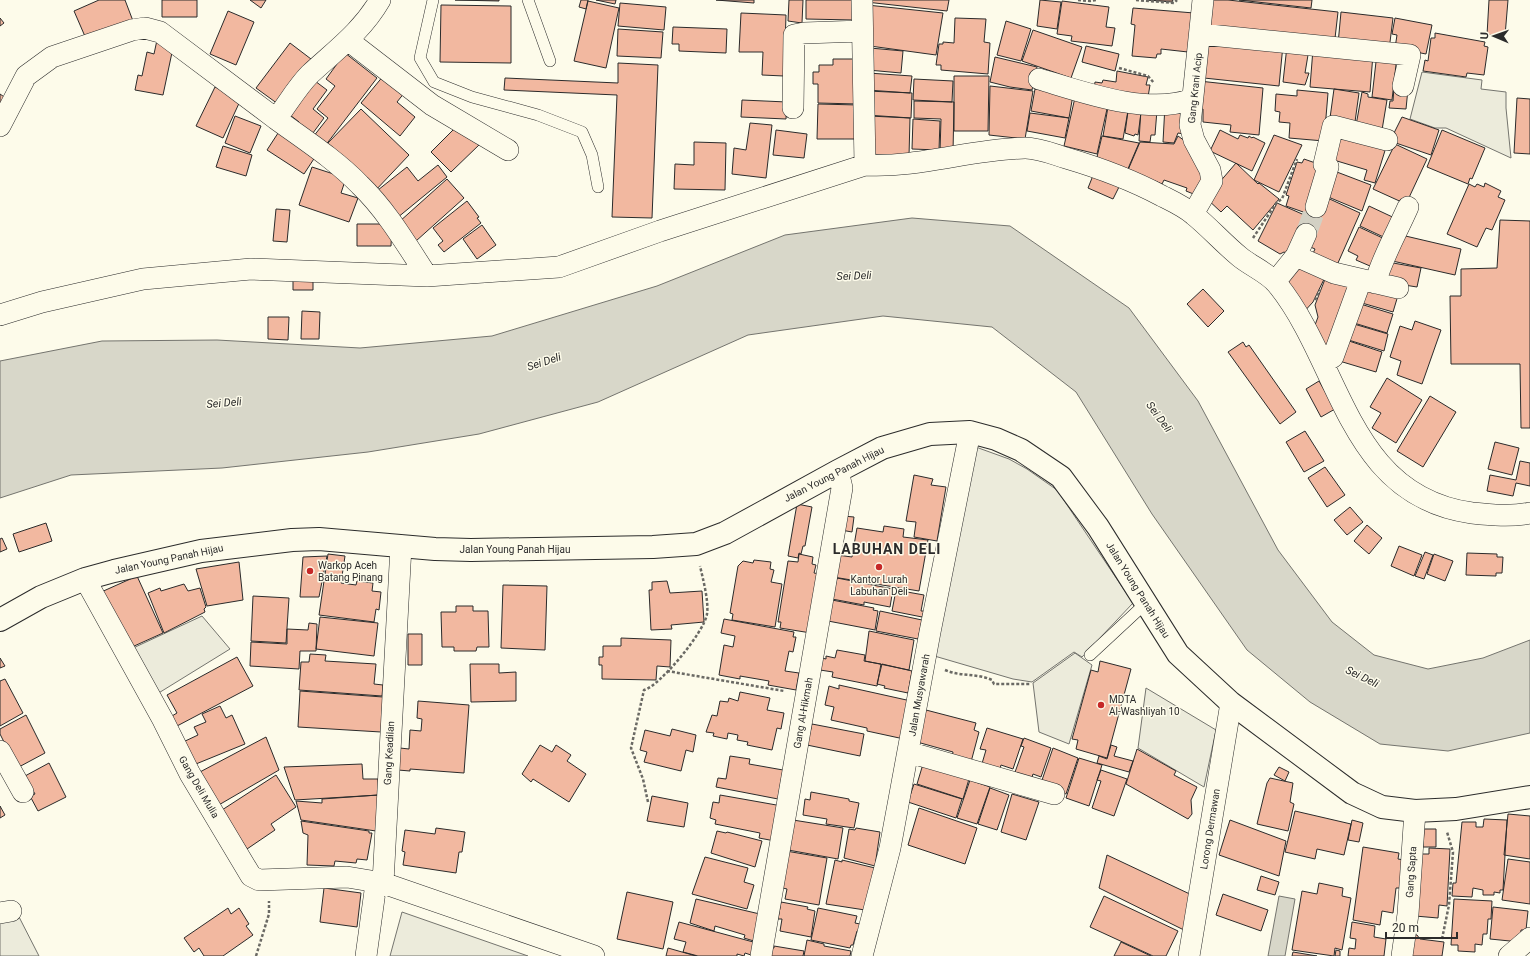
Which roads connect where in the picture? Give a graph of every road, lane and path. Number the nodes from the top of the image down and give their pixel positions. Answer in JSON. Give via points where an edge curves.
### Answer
{"nodes":[{"id":1,"x":380,"y":0,"type":"edge"},
{"id":2,"x":433,"y":0,"type":"edge"},
{"id":3,"x":528,"y":0,"type":"edge"},
{"id":4,"x":862,"y":0,"type":"edge"},
{"id":5,"x":1078,"y":0,"type":"edge"},
{"id":6,"x":1096,"y":0,"type":"edge"},
{"id":7,"x":1136,"y":0,"type":"edge"},
{"id":8,"x":1177,"y":0,"type":"edge"},
{"id":9,"x":1203,"y":0,"type":"edge"},
{"id":10,"x":862,"y":32,"type":"junction"},
{"id":11,"x":1200,"y":34,"type":"junction"},
{"id":12,"x":349,"y":41,"type":"junction"},
{"id":13,"x":550,"y":61,"type":"dead end"},
{"id":14,"x":1039,"y":79,"type":"dead end"},
{"id":15,"x":1403,"y":86,"type":"dead end"},
{"id":16,"x":1192,"y":99,"type":"junction"},
{"id":17,"x":793,"y":108,"type":"dead end"},
{"id":18,"x":276,"y":119,"type":"junction"},
{"id":19,"x":0,"y":126,"type":"edge"},
{"id":20,"x":1388,"y":140,"type":"dead end"},
{"id":21,"x":508,"y":150,"type":"dead end"},
{"id":22,"x":1297,"y":159,"type":"dead end"},
{"id":23,"x":865,"y":164,"type":"junction"},
{"id":24,"x":598,"y":187,"type":"dead end"},
{"id":25,"x":1316,"y":207,"type":"tunnel mouth"},
{"id":26,"x":1408,"y":207,"type":"dead end"},
{"id":27,"x":1193,"y":214,"type":"junction"},
{"id":28,"x":1306,"y":234,"type":"tunnel mouth"},
{"id":29,"x":1296,"y":256,"type":"junction"},
{"id":30,"x":1240,"y":257,"type":"junction"},
{"id":31,"x":1329,"y":271,"type":"junction"},
{"id":32,"x":427,"y":276,"type":"junction"},
{"id":33,"x":1368,"y":281,"type":"junction"},
{"id":34,"x":1275,"y":282,"type":"junction"},
{"id":35,"x":1398,"y":288,"type":"dead end"},
{"id":36,"x":0,"y":315,"type":"edge"},
{"id":37,"x":1301,"y":322,"type":"junction"},
{"id":38,"x":1323,"y":363,"type":"junction"},
{"id":39,"x":970,"y":432,"type":"junction"},
{"id":40,"x":838,"y":471,"type":"junction"},
{"id":41,"x":1530,"y":514,"type":"edge"},
{"id":42,"x":696,"y":544,"type":"junction"},
{"id":43,"x":401,"y":546,"type":"junction"},
{"id":44,"x":85,"y":579,"type":"junction"},
{"id":45,"x":1146,"y":603,"type":"junction"},
{"id":46,"x":0,"y":620,"type":"edge"},
{"id":47,"x":1090,"y":655,"type":"dead end"},
{"id":48,"x":923,"y":670,"type":"junction"},
{"id":49,"x":667,"y":671,"type":"junction"},
{"id":50,"x":1030,"y":684,"type":"dead end"},
{"id":51,"x":806,"y":696,"type":"junction"},
{"id":52,"x":1231,"y":703,"type":"junction"},
{"id":53,"x":0,"y":751,"type":"edge"},
{"id":54,"x":908,"y":752,"type":"junction"},
{"id":55,"x":23,"y":792,"type":"dead end"},
{"id":56,"x":1054,"y":794,"type":"dead end"},
{"id":57,"x":1530,"y":797,"type":"edge"},
{"id":58,"x":648,"y":802,"type":"dead end"},
{"id":59,"x":1444,"y":810,"type":"junction"},
{"id":60,"x":1415,"y":811,"type":"junction"},
{"id":61,"x":269,"y":881,"type":"junction"},
{"id":62,"x":383,"y":883,"type":"junction"},
{"id":63,"x":1530,"y":938,"type":"edge"},
{"id":64,"x":1442,"y":939,"type":"dead end"},
{"id":65,"x":256,"y":956,"type":"edge"},
{"id":66,"x":366,"y":956,"type":"edge"},
{"id":67,"x":594,"y":956,"type":"edge"},
{"id":68,"x":762,"y":956,"type":"edge"},
{"id":69,"x":862,"y":956,"type":"edge"},
{"id":70,"x":1190,"y":956,"type":"edge"},
{"id":71,"x":1402,"y":956,"type":"edge"},
{"id":72,"x":1509,"y":956,"type":"edge"}],
"edges":[{"from":1,"to":12,"type":"street","via":[[370,18]]},
{"from":2,"to":24,"type":"lane","via":[[420,58],[434,82],[472,98],[538,115],[582,132],[592,155]]},
{"from":3,"to":13,"type":"lane"},
{"from":4,"to":10,"type":"street"},
{"from":5,"to":6,"type":"path"},
{"from":7,"to":8,"type":"path","via":[[1174,3]]},
{"from":9,"to":11,"type":"street","name":"Gang Krani Acip"},
{"from":10,"to":17,"type":"street","via":[[794,35]]},
{"from":10,"to":23,"type":"street"},
{"from":11,"to":15,"type":"street","via":[[1410,55]]},
{"from":11,"to":16,"type":"street","name":"Gang Krani Acip"},
{"from":12,"to":18,"type":"street","via":[[309,76]]},
{"from":12,"to":21,"type":"street","via":[[432,105]]},
{"from":14,"to":16,"type":"street","via":[[1086,93],[1145,105],[1179,104]]},
{"from":16,"to":27,"type":"street","name":"Gang Krani Acip","via":[[1190,125],[1194,140],[1210,170],[1212,181]]},
{"from":18,"to":19,"type":"street","via":[[160,32],[145,28],[52,57],[26,76]]},
{"from":18,"to":32,"type":"street","via":[[322,152],[360,184],[388,216]]},
{"from":20,"to":25,"type":"street","via":[[1333,126],[1324,164],[1328,167]]},
{"from":22,"to":30,"type":"path","via":[[1282,199],[1277,202]]},
{"from":23,"to":27,"type":"street","via":[[888,166],[1028,148],[1111,172],[1163,196]]},
{"from":23,"to":32,"type":"street","via":[[559,267]]},
{"from":26,"to":33,"type":"street","via":[[1393,241]]},
{"from":27,"to":30,"type":"street"},
{"from":28,"to":29,"type":"street"},
{"from":29,"to":31,"type":"street"},
{"from":29,"to":34,"type":"street"},
{"from":30,"to":34,"type":"street"},
{"from":31,"to":33,"type":"street"},
{"from":31,"to":37,"type":"path","via":[[1313,306]]},
{"from":32,"to":36,"type":"street","via":[[243,269],[144,279],[42,302]]},
{"from":33,"to":35,"type":"street"},
{"from":33,"to":38,"type":"street","via":[[1333,357]]},
{"from":34,"to":37,"type":"street"},
{"from":37,"to":38,"type":"street"},
{"from":38,"to":41,"type":"street","via":[[1357,434],[1383,469],[1419,496],[1449,510],[1497,515]]},
{"from":39,"to":40,"type":"street","name":"Jalan Young Panah Hijau","via":[[930,434],[906,440],[882,448]]},
{"from":39,"to":45,"type":"street","name":"Jalan Young Panah Hijau","via":[[996,439],[1021,450],[1061,477],[1098,527]]},
{"from":39,"to":48,"type":"street","name":"Jalan Musyawarah"},
{"from":40,"to":42,"type":"street","name":"Jalan Young Panah Hijau","via":[[725,533]]},
{"from":40,"to":51,"type":"street","name":"Gang Al-Hikmah","via":[[842,488]]},
{"from":42,"to":43,"type":"street","name":"Jalan Young Panah Hijau","via":[[511,550]]},
{"from":42,"to":49,"type":"path","via":[[707,613],[705,623]]},
{"from":43,"to":44,"type":"street","name":"Jalan Young Panah Hijau","via":[[319,539],[292,540],[201,551]]},
{"from":43,"to":62,"type":"street","name":"Gang Keadilan"},
{"from":44,"to":46,"type":"street","name":"Jalan Young Panah Hijau","via":[[41,597]]},
{"from":44,"to":61,"type":"street","name":"Gang Deli Mulia","via":[[190,774],[252,876]]},
{"from":45,"to":47,"type":"lane"},
{"from":45,"to":52,"type":"street","name":"Jalan Young Panah Hijau","via":[[1178,654]]},
{"from":48,"to":50,"type":"path","via":[[943,670],[960,675],[986,677],[994,684]]},
{"from":48,"to":54,"type":"street","name":"Jalan Musyawarah"},
{"from":49,"to":51,"type":"path"},
{"from":49,"to":58,"type":"path","via":[[650,688],[644,690],[631,748]]},
{"from":51,"to":68,"type":"street","name":"Gang Al-Hikmah"},
{"from":52,"to":60,"type":"street","name":"Jalan Young Panah Hijau","via":[[1352,793],[1382,807]]},
{"from":52,"to":70,"type":"street","name":"Lorong Dermawan"},
{"from":53,"to":55,"type":"street"},
{"from":54,"to":56,"type":"street"},
{"from":54,"to":69,"type":"street","name":"Jalan Musyawarah","via":[[890,848]]},
{"from":57,"to":59,"type":"street","name":"Jalan Young Panah Hijau"},
{"from":59,"to":60,"type":"street","name":"Jalan Young Panah Hijau"},
{"from":59,"to":64,"type":"path","via":[[1453,852],[1449,905]]},
{"from":60,"to":71,"type":"street","name":"Gang Sapta","via":[[1408,914]]},
{"from":61,"to":62,"type":"street","name":"Gang Deli Mulia","via":[[347,877]]},
{"from":61,"to":65,"type":"path","via":[[269,914]]},
{"from":62,"to":66,"type":"street","name":"Gang Keadilan","via":[[375,891]]},
{"from":62,"to":67,"type":"street","name":"Gang Deli Mulia"},
{"from":63,"to":72,"type":"street"}]}
